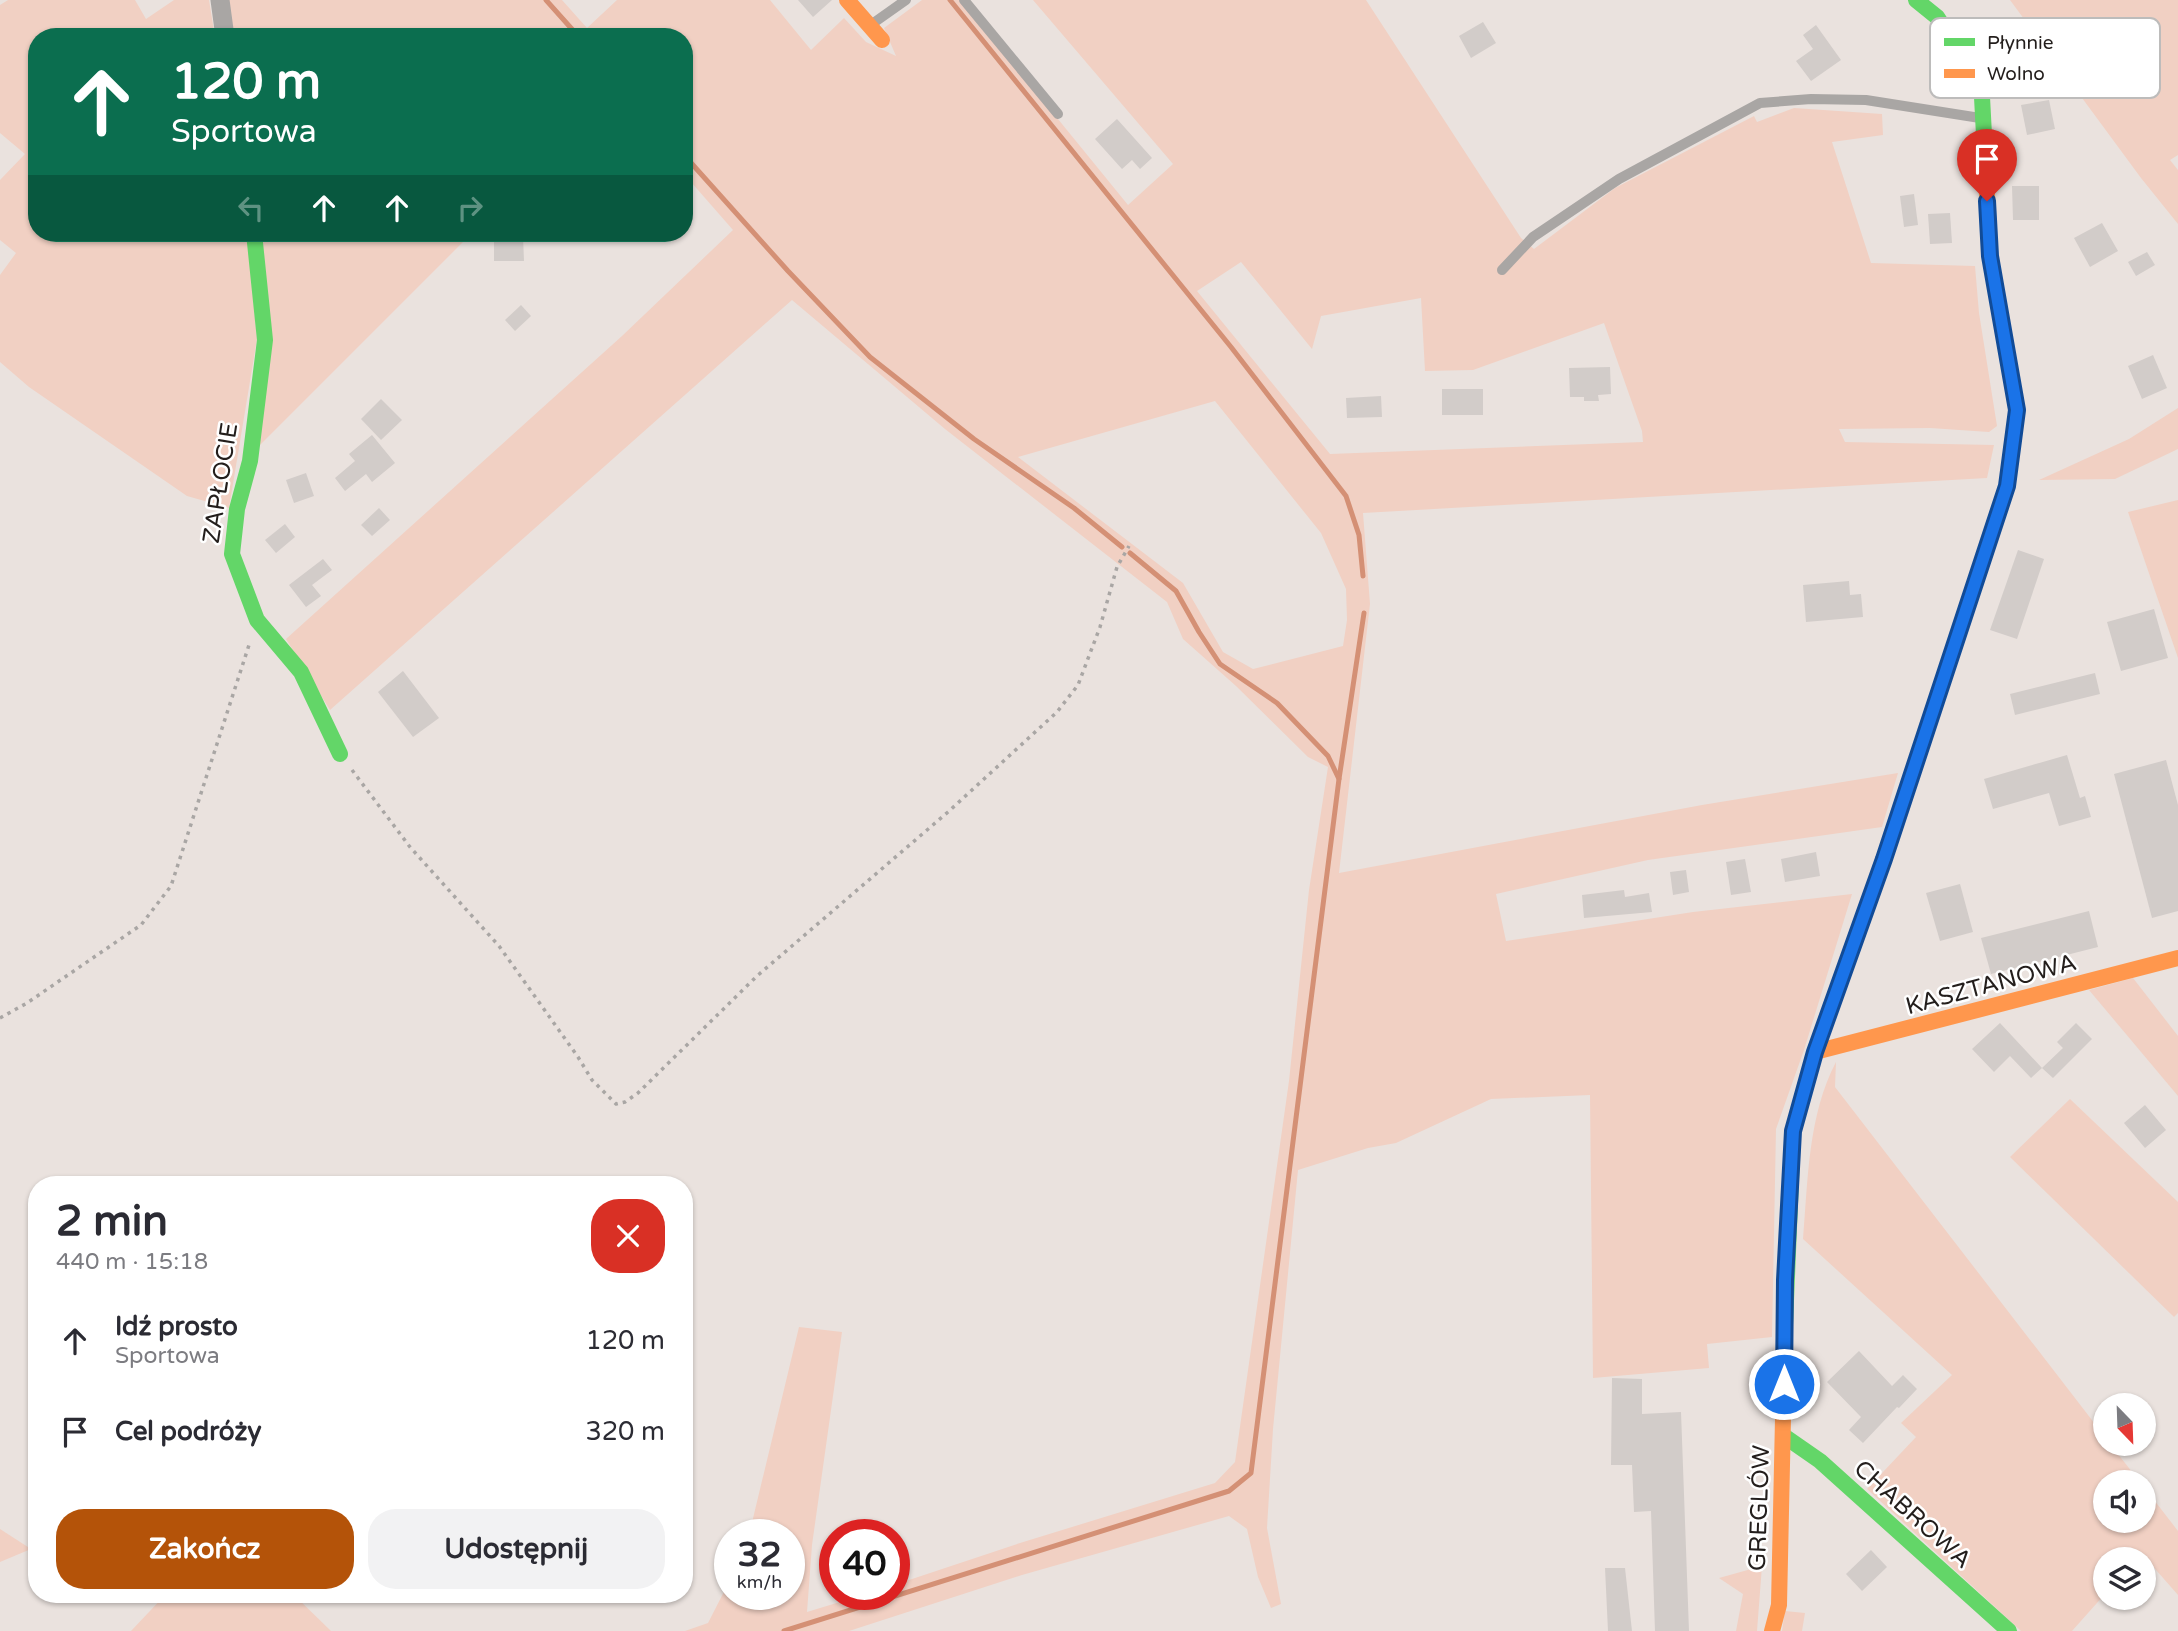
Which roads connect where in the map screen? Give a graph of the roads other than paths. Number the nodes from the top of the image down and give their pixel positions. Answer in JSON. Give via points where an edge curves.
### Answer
{"nodes":[{"id":1,"x":220,"y":0,"type":"edge"},
{"id":2,"x":847,"y":0,"type":"edge"},
{"id":3,"x":906,"y":0,"type":"edge"},
{"id":4,"x":964,"y":0,"type":"edge"},
{"id":5,"x":1916,"y":0,"type":"edge"},
{"id":6,"x":1938,"y":18,"type":"edge"},
{"id":7,"x":870,"y":26,"type":"junction"},
{"id":8,"x":224,"y":28,"type":"edge"},
{"id":9,"x":882,"y":40,"type":"dead end"},
{"id":10,"x":1982,"y":98,"type":"edge"},
{"id":11,"x":1058,"y":114,"type":"dead end"},
{"id":12,"x":1984,"y":118,"type":"junction"},
{"id":13,"x":255,"y":242,"type":"edge"},
{"id":14,"x":1502,"y":270,"type":"dead end"},
{"id":15,"x":340,"y":754,"type":"road end"},
{"id":16,"x":2178,"y":958,"type":"edge"},
{"id":17,"x":1815,"y":1052,"type":"junction"},
{"id":18,"x":1784,"y":1436,"type":"junction"},
{"id":19,"x":1772,"y":1631,"type":"edge"},
{"id":20,"x":2009,"y":1631,"type":"edge"}],
"edges":[{"from":1,"to":8,"type":"street"},
{"from":2,"to":7,"type":"street"},
{"from":3,"to":7,"type":"lane"},
{"from":4,"to":11,"type":"lane"},
{"from":5,"to":6,"type":"street","name":"GREGLÓW"},
{"from":7,"to":9,"type":"street"},
{"from":10,"to":12,"type":"street","name":"GREGLÓW"},
{"from":12,"to":14,"type":"lane","via":[[1866,100],[1760,103],[1619,179],[1533,237]]},
{"from":12,"to":17,"type":"street","name":"GREGLÓW","via":[[1990,256],[2017,410],[2007,486]]},
{"from":13,"to":15,"type":"street","name":"ZAPŁOCIE","via":[[265,340],[250,461],[237,509],[232,554],[257,620],[301,672]]},
{"from":16,"to":17,"type":"street","name":"KASZTANOWA"},
{"from":17,"to":18,"type":"street","name":"GREGLÓW","via":[[1793,1131],[1785,1280]]},
{"from":18,"to":19,"type":"street","name":"GREGLÓW","via":[[1779,1605]]},
{"from":18,"to":20,"type":"street","name":"CHABROWA","via":[[1820,1461]]}]}
